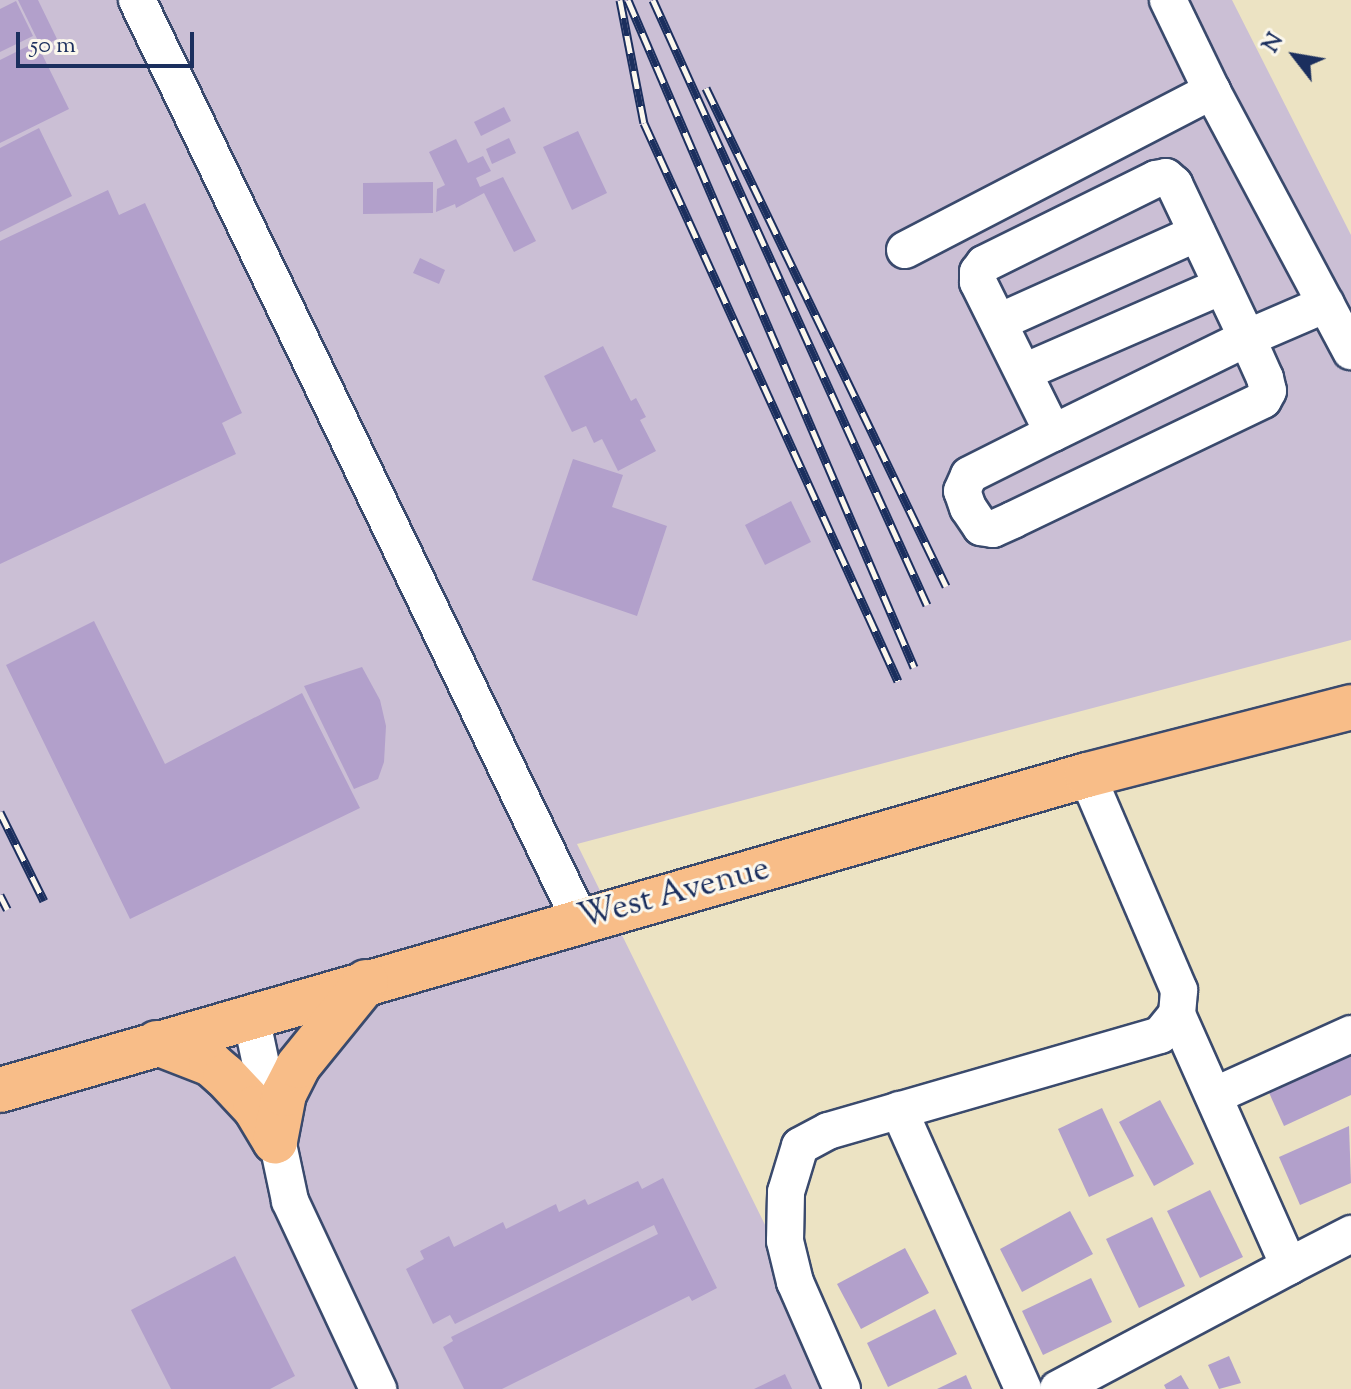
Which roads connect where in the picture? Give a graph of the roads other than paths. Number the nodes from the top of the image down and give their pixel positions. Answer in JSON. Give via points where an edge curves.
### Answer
{"nodes":[{"id":1,"x":137,"y":0,"type":"edge"},
{"id":2,"x":1168,"y":0,"type":"edge"},
{"id":3,"x":1212,"y":91,"type":"junction"},
{"id":4,"x":1197,"y":233,"type":"junction"},
{"id":5,"x":905,"y":250,"type":"dead end"},
{"id":6,"x":1222,"y":286,"type":"junction"},
{"id":7,"x":1326,"y":304,"type":"junction"},
{"id":8,"x":999,"y":322,"type":"junction"},
{"id":9,"x":1247,"y":338,"type":"junction"},
{"id":10,"x":1351,"y":351,"type":"edge"},
{"id":11,"x":1024,"y":372,"type":"junction"},
{"id":12,"x":1053,"y":433,"type":"junction"},
{"id":13,"x":1351,"y":707,"type":"edge"},
{"id":14,"x":1087,"y":775,"type":"junction"},
{"id":15,"x":580,"y":920,"type":"junction"},
{"id":16,"x":366,"y":982,"type":"junction"},
{"id":17,"x":1177,"y":1014,"type":"junction"},
{"id":18,"x":251,"y":1017,"type":"junction"},
{"id":19,"x":1351,"y":1034,"type":"edge"},
{"id":20,"x":157,"y":1043,"type":"junction"},
{"id":21,"x":0,"y":1090,"type":"edge"},
{"id":22,"x":1216,"y":1095,"type":"junction"},
{"id":23,"x":899,"y":1110,"type":"junction"},
{"id":24,"x":275,"y":1141,"type":"junction"},
{"id":25,"x":1351,"y":1234,"type":"edge"},
{"id":26,"x":1289,"y":1266,"type":"junction"},
{"id":27,"x":378,"y":1389,"type":"edge"},
{"id":28,"x":842,"y":1389,"type":"edge"},
{"id":29,"x":1023,"y":1389,"type":"edge"},
{"id":30,"x":1058,"y":1389,"type":"edge"}],
"edges":[{"from":1,"to":15,"type":"street"},
{"from":2,"to":3,"type":"street"},
{"from":3,"to":5,"type":"street"},
{"from":3,"to":7,"type":"street"},
{"from":4,"to":6,"type":"street"},
{"from":4,"to":8,"type":"street"},
{"from":4,"to":8,"type":"street","via":[[1174,184],[1166,177],[1156,179],[984,264],[978,282]]},
{"from":6,"to":9,"type":"street"},
{"from":6,"to":11,"type":"street"},
{"from":7,"to":9,"type":"street"},
{"from":7,"to":10,"type":"street"},
{"from":8,"to":11,"type":"street"},
{"from":9,"to":12,"type":"street"},
{"from":9,"to":12,"type":"street","via":[[1265,378],[1268,391],[1263,400],[1013,520],[993,529],[981,527],[962,491],[969,475]]},
{"from":11,"to":12,"type":"street"},
{"from":13,"to":14,"type":"main road","name":"West Avenue"},
{"from":14,"to":15,"type":"main road","name":"West Avenue"},
{"from":14,"to":17,"type":"street","via":[[1179,990]]},
{"from":15,"to":16,"type":"main road","name":"West Avenue"},
{"from":16,"to":18,"type":"main road","name":"West Avenue"},
{"from":16,"to":24,"type":"main road","via":[[298,1066],[284,1094]]},
{"from":17,"to":22,"type":"street"},
{"from":17,"to":23,"type":"street","via":[[1160,1035]]},
{"from":18,"to":20,"type":"main road","name":"West Avenue"},
{"from":18,"to":24,"type":"street"},
{"from":19,"to":22,"type":"street"},
{"from":20,"to":21,"type":"main road","name":"West Avenue"},
{"from":20,"to":24,"type":"main road","via":[[202,1060],[225,1076],[255,1108]]},
{"from":22,"to":26,"type":"street"},
{"from":23,"to":28,"type":"street","via":[[828,1131],[800,1146],[786,1192],[785,1241],[795,1282]]},
{"from":23,"to":29,"type":"street"},
{"from":24,"to":27,"type":"street","via":[[290,1201]]},
{"from":25,"to":26,"type":"street"},
{"from":26,"to":30,"type":"street"}]}
